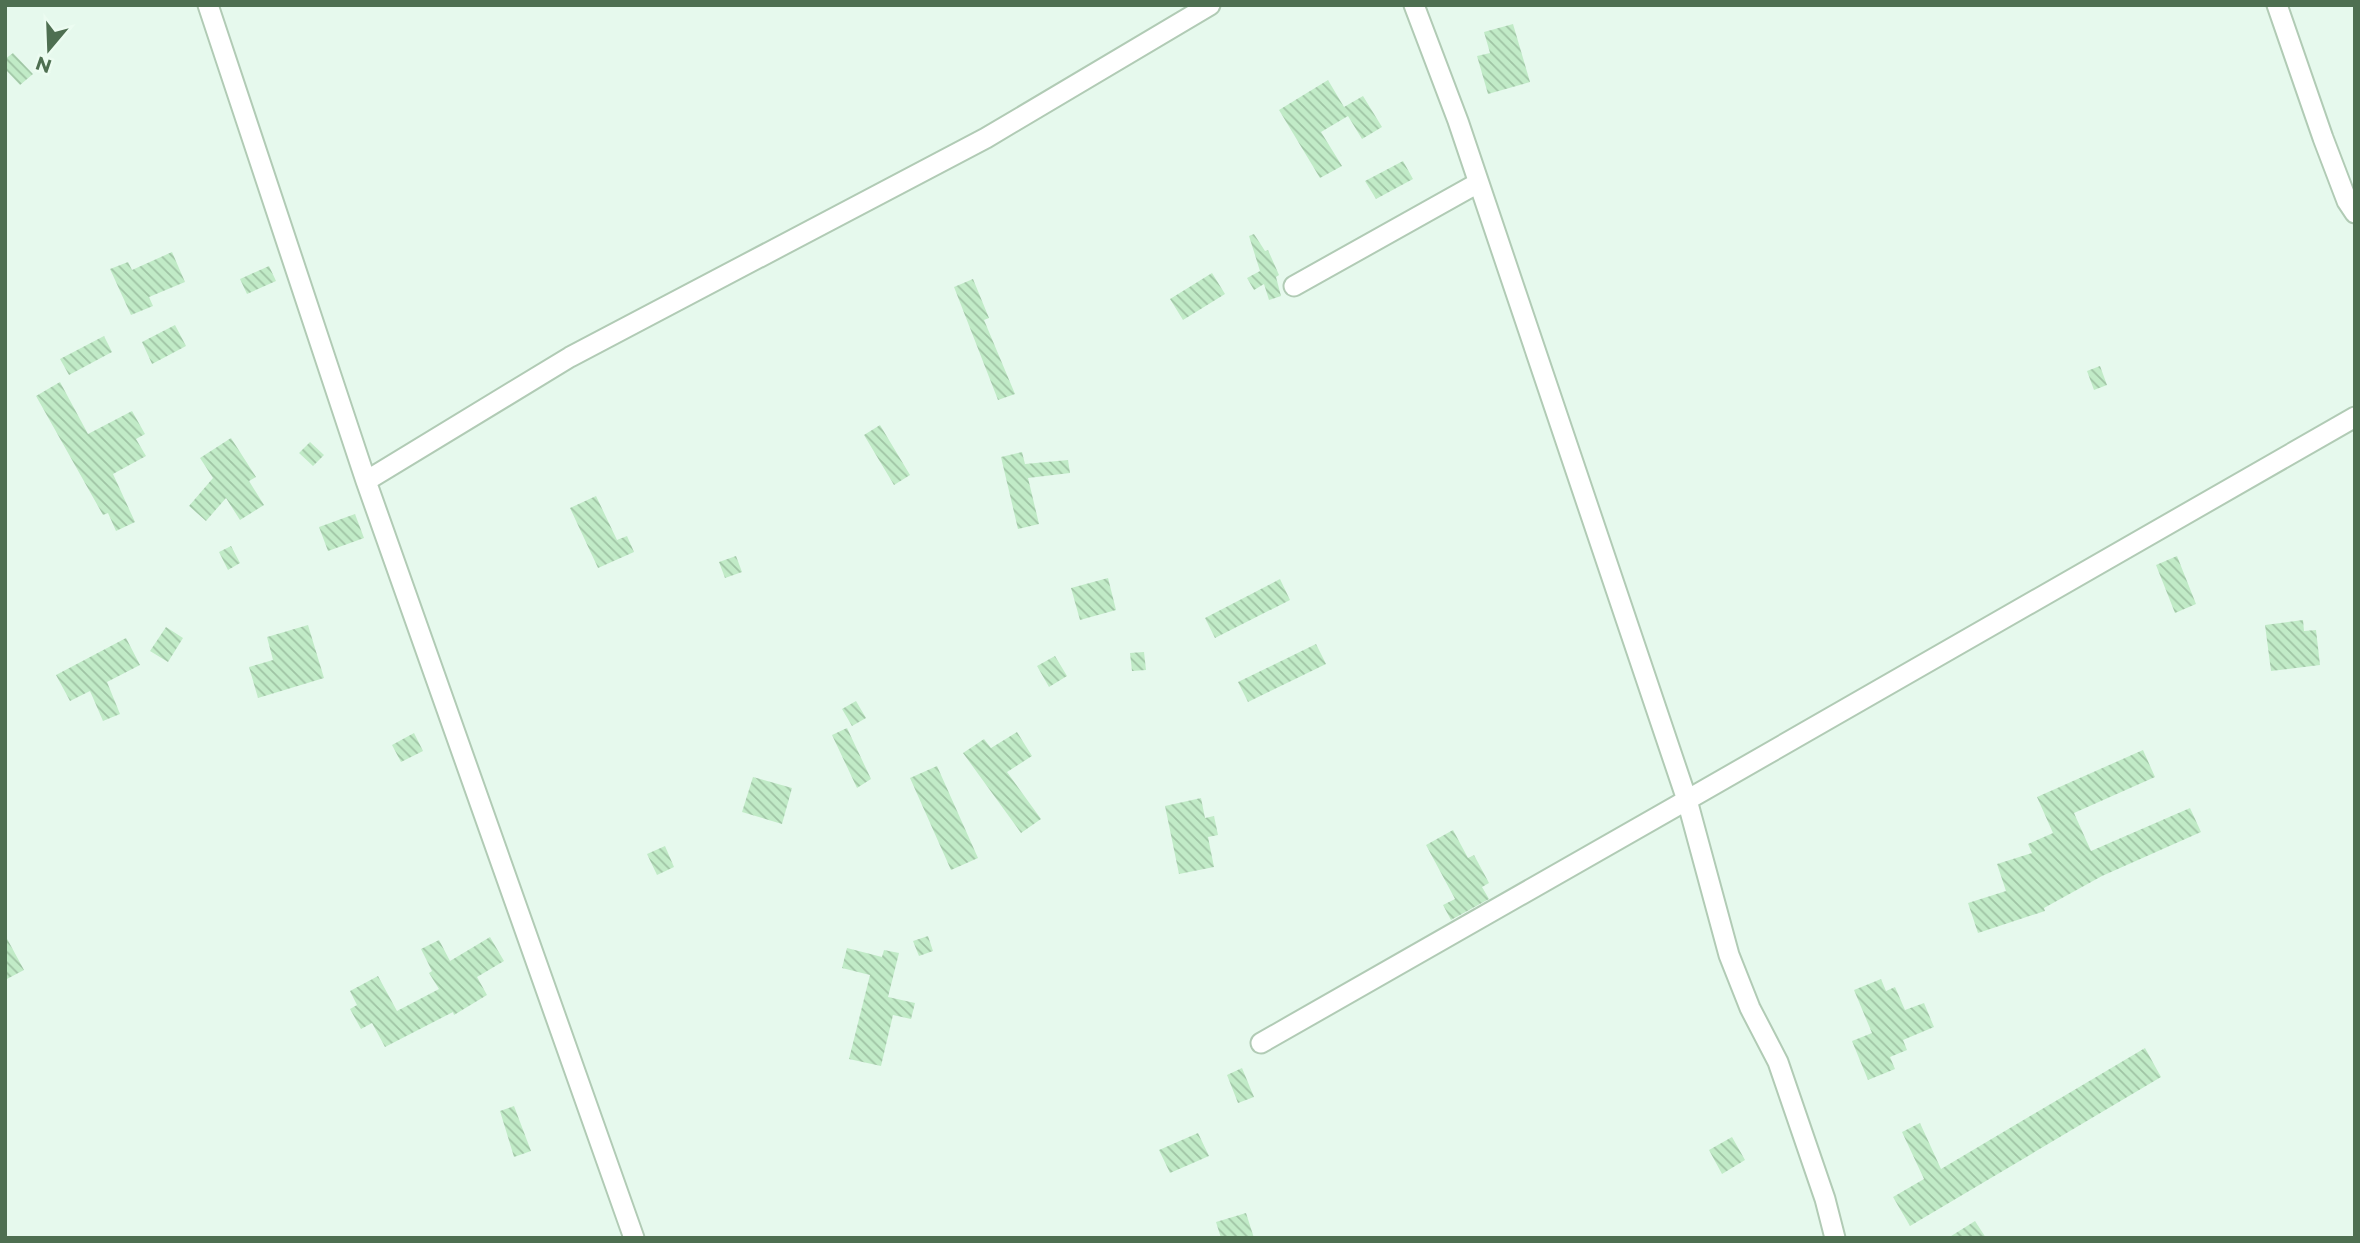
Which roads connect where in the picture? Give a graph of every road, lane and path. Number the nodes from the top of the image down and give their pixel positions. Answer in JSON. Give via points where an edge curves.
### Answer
{"nodes":[{"id":1,"x":208,"y":5,"type":"edge"},
{"id":2,"x":1210,"y":5,"type":"edge"},
{"id":3,"x":1414,"y":5,"type":"edge"},
{"id":4,"x":2277,"y":5,"type":"edge"},
{"id":5,"x":1478,"y":183,"type":"junction"},
{"id":6,"x":2355,"y":213,"type":"edge"},
{"id":7,"x":1294,"y":286,"type":"dead end"},
{"id":8,"x":2355,"y":417,"type":"edge"},
{"id":9,"x":366,"y":481,"type":"junction"},
{"id":10,"x":1687,"y":800,"type":"junction"},
{"id":11,"x":1261,"y":1043,"type":"dead end"},
{"id":12,"x":634,"y":1238,"type":"edge"},
{"id":13,"x":1835,"y":1238,"type":"edge"}],
"edges":[{"from":1,"to":9,"type":"street"},
{"from":2,"to":9,"type":"street","via":[[986,138],[570,356]]},
{"from":3,"to":5,"type":"street"},
{"from":4,"to":6,"type":"street","via":[[2337,176]]},
{"from":5,"to":7,"type":"street"},
{"from":5,"to":10,"type":"street"},
{"from":8,"to":10,"type":"street"},
{"from":9,"to":12,"type":"street"},
{"from":10,"to":11,"type":"street"},
{"from":10,"to":13,"type":"street","via":[[1730,955],[1778,1062]]}]}
